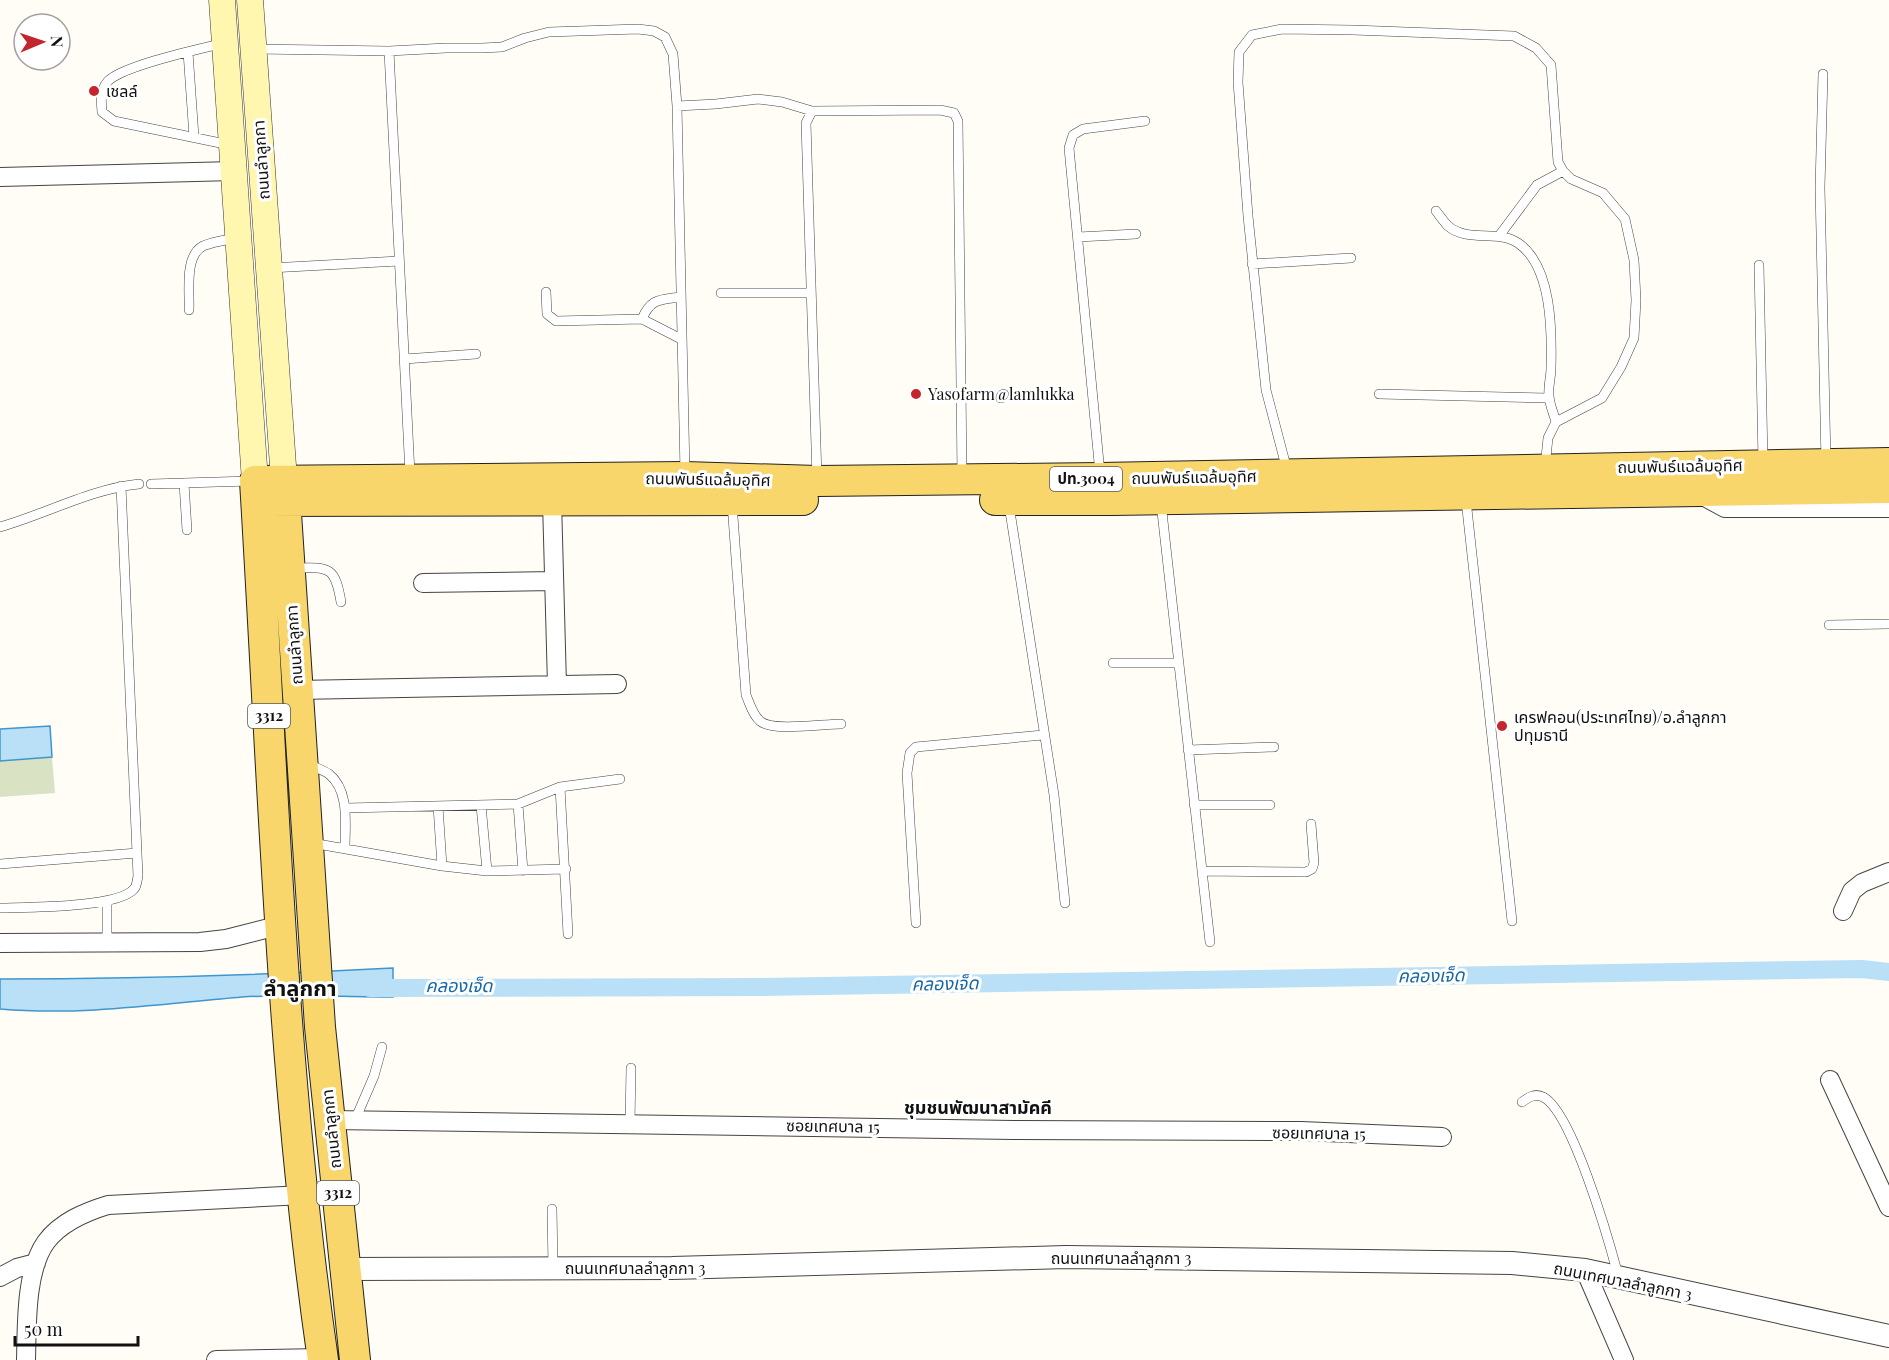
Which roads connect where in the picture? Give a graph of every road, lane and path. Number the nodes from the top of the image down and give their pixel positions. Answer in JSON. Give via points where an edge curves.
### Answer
{"nodes":[{"id":1,"x":222,"y":0,"type":"edge"},
{"id":2,"x":250,"y":0,"type":"edge"},
{"id":3,"x":225,"y":42,"type":"junction"},
{"id":4,"x":253,"y":49,"type":"junction"},
{"id":5,"x":389,"y":51,"type":"junction"},
{"id":6,"x":188,"y":52,"type":"junction"},
{"id":7,"x":1823,"y":74,"type":"dead end"},
{"id":8,"x":677,"y":106,"type":"junction"},
{"id":9,"x":812,"y":111,"type":"junction"},
{"id":10,"x":1146,"y":121,"type":"dead end"},
{"id":11,"x":194,"y":138,"type":"junction"},
{"id":12,"x":233,"y":158,"type":"junction"},
{"id":13,"x":1563,"y":171,"type":"junction"},
{"id":14,"x":0,"y":177,"type":"edge"},
{"id":15,"x":1436,"y":212,"type":"dead end"},
{"id":16,"x":1136,"y":234,"type":"dead end"},
{"id":17,"x":1499,"y":236,"type":"junction"},
{"id":18,"x":239,"y":237,"type":"junction"},
{"id":19,"x":1078,"y":237,"type":"junction"},
{"id":20,"x":1351,"y":258,"type":"dead end"},
{"id":21,"x":399,"y":261,"type":"junction"},
{"id":22,"x":1252,"y":264,"type":"junction"},
{"id":23,"x":1759,"y":265,"type":"dead end"},
{"id":24,"x":268,"y":268,"type":"junction"},
{"id":25,"x":546,"y":292,"type":"dead end"},
{"id":26,"x":721,"y":293,"type":"dead end"},
{"id":27,"x":811,"y":293,"type":"junction"},
{"id":28,"x":680,"y":297,"type":"junction"},
{"id":29,"x":189,"y":310,"type":"dead end"},
{"id":30,"x":642,"y":319,"type":"junction"},
{"id":31,"x":681,"y":339,"type":"junction"},
{"id":32,"x":476,"y":354,"type":"dead end"},
{"id":33,"x":404,"y":359,"type":"junction"},
{"id":34,"x":1379,"y":394,"type":"dead end"},
{"id":35,"x":1548,"y":398,"type":"junction"},
{"id":36,"x":1556,"y":422,"type":"junction"},
{"id":37,"x":1889,"y":463,"type":"edge"},
{"id":38,"x":1826,"y":464,"type":"junction"},
{"id":39,"x":1763,"y":465,"type":"junction"},
{"id":40,"x":1544,"y":469,"type":"junction"},
{"id":41,"x":1289,"y":475,"type":"junction"},
{"id":42,"x":685,"y":477,"type":"junction"},
{"id":43,"x":1100,"y":478,"type":"junction"},
{"id":44,"x":411,"y":480,"type":"junction"},
{"id":45,"x":962,"y":480,"type":"junction"},
{"id":46,"x":817,"y":481,"type":"junction"},
{"id":47,"x":184,"y":483,"type":"junction"},
{"id":48,"x":139,"y":484,"type":"dead end"},
{"id":49,"x":151,"y":484,"type":"dead end"},
{"id":50,"x":121,"y":486,"type":"junction"},
{"id":51,"x":1889,"y":488,"type":"edge"},
{"id":52,"x":270,"y":491,"type":"junction"},
{"id":53,"x":1698,"y":491,"type":"junction"},
{"id":54,"x":1465,"y":495,"type":"junction"},
{"id":55,"x":732,"y":500,"type":"junction"},
{"id":56,"x":1008,"y":500,"type":"junction"},
{"id":57,"x":1160,"y":500,"type":"junction"},
{"id":58,"x":552,"y":501,"type":"junction"},
{"id":59,"x":1889,"y":508,"type":"edge"},
{"id":60,"x":0,"y":527,"type":"edge"},
{"id":61,"x":187,"y":530,"type":"dead end"},
{"id":62,"x":289,"y":568,"type":"junction"},
{"id":63,"x":554,"y":581,"type":"junction"},
{"id":64,"x":423,"y":583,"type":"dead end"},
{"id":65,"x":341,"y":602,"type":"dead end"},
{"id":66,"x":1889,"y":624,"type":"edge"},
{"id":67,"x":1828,"y":625,"type":"dead end"},
{"id":68,"x":1113,"y":663,"type":"dead end"},
{"id":69,"x":1179,"y":663,"type":"junction"},
{"id":70,"x":617,"y":684,"type":"dead end"},
{"id":71,"x":557,"y":685,"type":"junction"},
{"id":72,"x":297,"y":690,"type":"junction"},
{"id":73,"x":841,"y":723,"type":"dead end"},
{"id":74,"x":1043,"y":735,"type":"junction"},
{"id":75,"x":1274,"y":747,"type":"dead end"},
{"id":76,"x":1188,"y":750,"type":"junction"},
{"id":77,"x":302,"y":761,"type":"junction"},
{"id":78,"x":620,"y":779,"type":"dead end"},
{"id":79,"x":560,"y":787,"type":"junction"},
{"id":80,"x":518,"y":804,"type":"junction"},
{"id":81,"x":1194,"y":804,"type":"junction"},
{"id":82,"x":481,"y":805,"type":"junction"},
{"id":83,"x":1270,"y":805,"type":"dead end"},
{"id":84,"x":438,"y":806,"type":"junction"},
{"id":85,"x":346,"y":808,"type":"junction"},
{"id":86,"x":1311,"y":824,"type":"dead end"},
{"id":87,"x":308,"y":843,"type":"junction"},
{"id":88,"x":345,"y":848,"type":"junction"},
{"id":89,"x":137,"y":854,"type":"junction"},
{"id":90,"x":0,"y":864,"type":"edge"},
{"id":91,"x":442,"y":866,"type":"junction"},
{"id":92,"x":566,"y":869,"type":"junction"},
{"id":93,"x":487,"y":871,"type":"junction"},
{"id":94,"x":523,"y":871,"type":"junction"},
{"id":95,"x":1202,"y":871,"type":"junction"},
{"id":96,"x":1889,"y":872,"type":"edge"},
{"id":97,"x":107,"y":902,"type":"junction"},
{"id":98,"x":1065,"y":903,"type":"dead end"},
{"id":99,"x":0,"y":908,"type":"edge"},
{"id":100,"x":1843,"y":911,"type":"dead end"},
{"id":101,"x":1512,"y":921,"type":"dead end"},
{"id":102,"x":916,"y":923,"type":"dead end"},
{"id":103,"x":281,"y":928,"type":"junction"},
{"id":104,"x":568,"y":934,"type":"dead end"},
{"id":105,"x":1210,"y":942,"type":"dead end"},
{"id":106,"x":0,"y":943,"type":"edge"},
{"id":107,"x":107,"y":944,"type":"junction"},
{"id":108,"x":382,"y":1047,"type":"dead end"},
{"id":109,"x":631,"y":1068,"type":"dead end"},
{"id":110,"x":1830,"y":1080,"type":"dead end"},
{"id":111,"x":1522,"y":1102,"type":"dead end"},
{"id":112,"x":343,"y":1120,"type":"junction"},
{"id":113,"x":630,"y":1124,"type":"junction"},
{"id":114,"x":1442,"y":1137,"type":"dead end"},
{"id":115,"x":303,"y":1195,"type":"junction"},
{"id":116,"x":1889,"y":1207,"type":"edge"},
{"id":117,"x":552,"y":1209,"type":"dead end"},
{"id":118,"x":36,"y":1263,"type":"junction"},
{"id":119,"x":345,"y":1269,"type":"junction"},
{"id":120,"x":553,"y":1269,"type":"junction"},
{"id":121,"x":1585,"y":1270,"type":"junction"},
{"id":122,"x":0,"y":1277,"type":"edge"},
{"id":123,"x":1618,"y":1277,"type":"junction"},
{"id":124,"x":1889,"y":1336,"type":"edge"},
{"id":125,"x":322,"y":1359,"type":"edge"},
{"id":126,"x":26,"y":1360,"type":"edge"},
{"id":127,"x":216,"y":1360,"type":"edge"},
{"id":128,"x":355,"y":1360,"type":"edge"},
{"id":129,"x":1624,"y":1360,"type":"edge"}],
"edges":[{"from":1,"to":3,"type":"main road","name":"ถนนลำลูกกา","number":"3312"},
{"from":2,"to":4,"type":"main road","name":"ถนนลำลูกกา","number":"3312"},
{"from":3,"to":6,"type":"lane"},
{"from":3,"to":12,"type":"main road","name":"ถนนลำลูกกา","number":"3312"},
{"from":4,"to":5,"type":"lane"},
{"from":4,"to":24,"type":"main road","name":"ถนนลำลูกกา","number":"3312"},
{"from":5,"to":8,"type":"lane","via":[[502,47],[549,32],[654,31],[665,37],[673,54]]},
{"from":5,"to":21,"type":"lane"},
{"from":6,"to":11,"type":"lane"},
{"from":6,"to":11,"type":"lane","via":[[125,70],[108,82],[100,96],[102,112],[114,121]]},
{"from":7,"to":38,"type":"lane","via":[[1820,187]]},
{"from":8,"to":9,"type":"lane","via":[[758,99]]},
{"from":8,"to":28,"type":"lane"},
{"from":9,"to":27,"type":"lane","via":[[806,123]]},
{"from":9,"to":45,"type":"lane","via":[[940,110],[954,113],[958,121]]},
{"from":10,"to":19,"type":"lane","via":[[1083,129],[1073,135],[1069,148]]},
{"from":11,"to":12,"type":"lane"},
{"from":12,"to":14,"type":"street"},
{"from":12,"to":18,"type":"main road","name":"ถนนลำลูกกา","number":"3312"},
{"from":13,"to":17,"type":"lane","via":[[1537,185]]},
{"from":13,"to":22,"type":"lane","via":[[1558,162],[1551,65],[1536,48],[1514,36],[1282,29],[1252,35],[1239,52],[1238,82]]},
{"from":13,"to":36,"type":"lane","via":[[1571,179],[1603,193],[1625,219],[1635,260],[1636,300],[1634,338],[1602,398]]},
{"from":15,"to":17,"type":"lane","via":[[1449,227],[1466,235]]},
{"from":16,"to":19,"type":"lane"},
{"from":17,"to":35,"type":"lane","via":[[1518,244],[1532,258],[1544,280],[1550,316]]},
{"from":18,"to":29,"type":"lane","via":[[204,246],[196,252],[191,263]]},
{"from":18,"to":52,"type":"main road","name":"ถนนลำลูกกา","number":"3312"},
{"from":19,"to":43,"type":"lane"},
{"from":20,"to":22,"type":"lane"},
{"from":21,"to":24,"type":"lane"},
{"from":21,"to":33,"type":"lane"},
{"from":22,"to":41,"type":"lane","via":[[1266,390]]},
{"from":23,"to":39,"type":"lane"},
{"from":24,"to":52,"type":"main road","name":"ถนนลำลูกกา","number":"3312"},
{"from":25,"to":30,"type":"lane","via":[[547,314],[556,321]]},
{"from":26,"to":27,"type":"lane"},
{"from":27,"to":46,"type":"lane"},
{"from":28,"to":30,"type":"lane","via":[[656,301],[648,306]]},
{"from":28,"to":31,"type":"lane"},
{"from":30,"to":31,"type":"lane"},
{"from":31,"to":42,"type":"lane"},
{"from":32,"to":33,"type":"lane"},
{"from":33,"to":44,"type":"lane"},
{"from":34,"to":35,"type":"lane"},
{"from":35,"to":36,"type":"lane"},
{"from":36,"to":40,"type":"lane","via":[[1548,438]]},
{"from":37,"to":38,"type":"main road","name":"ถนนพันธ์แฉล้มอุทิศ","number":"ปท.3004"},
{"from":38,"to":39,"type":"main road","name":"ถนนพันธ์แฉล้มอุทิศ","number":"ปท.3004"},
{"from":39,"to":40,"type":"main road","name":"ถนนพันธ์แฉล้มอุทิศ","number":"ปท.3004"},
{"from":40,"to":41,"type":"main road","name":"ถนนพันธ์แฉล้มอุทิศ","number":"ปท.3004"},
{"from":41,"to":43,"type":"main road","name":"ถนนพันธ์แฉล้มอุทิศ","number":"ปท.3004"},
{"from":42,"to":44,"type":"main road","name":"ถนนพันธ์แฉล้มอุทิศ","number":"ปท.3004"},
{"from":42,"to":46,"type":"main road","name":"ถนนพันธ์แฉล้มอุทิศ","number":"ปท.3004"},
{"from":43,"to":45,"type":"main road","name":"ถนนพันธ์แฉล้มอุทิศ","number":"ปท.3004"},
{"from":44,"to":52,"type":"main road","name":"ถนนพันธ์แฉล้มอุทิศ","number":"ปท.3004"},
{"from":45,"to":46,"type":"main road","name":"ถนนพันธ์แฉล้มอุทิศ","number":"ปท.3004"},
{"from":47,"to":49,"type":"lane"},
{"from":47,"to":52,"type":"lane"},
{"from":47,"to":61,"type":"lane"},
{"from":48,"to":50,"type":"lane"},
{"from":50,"to":60,"type":"lane"},
{"from":50,"to":89,"type":"lane"},
{"from":51,"to":53,"type":"main road","name":"ถนนพันธ์แฉล้มอุทิศ","number":"ปท.3004"},
{"from":52,"to":58,"type":"main road","name":"ถนนพันธ์แฉล้มอุทิศ","number":"ปท.3004"},
{"from":52,"to":62,"type":"main road","name":"ถนนลำลูกกา","number":"3312"},
{"from":52,"to":103,"type":"main road","name":"ถนนลำลูกกา","number":"3312"},
{"from":53,"to":54,"type":"main road","name":"ถนนพันธ์แฉล้มอุทิศ","number":"ปท.3004"},
{"from":53,"to":59,"type":"street","via":[[1725,508]]},
{"from":54,"to":57,"type":"main road","name":"ถนนพันธ์แฉล้มอุทิศ","number":"ปท.3004"},
{"from":54,"to":101,"type":"lane"},
{"from":55,"to":56,"type":"main road","name":"ถนนพันธ์แฉล้มอุทิศ","number":"ปท.3004"},
{"from":55,"to":58,"type":"main road","name":"ถนนพันธ์แฉล้มอุทิศ","number":"ปท.3004"},
{"from":55,"to":73,"type":"lane","via":[[746,695],[753,713],[761,723],[779,726]]},
{"from":56,"to":57,"type":"main road","name":"ถนนพันธ์แฉล้มอุทิศ","number":"ปท.3004"},
{"from":56,"to":74,"type":"lane"},
{"from":57,"to":69,"type":"lane"},
{"from":58,"to":63,"type":"street"},
{"from":62,"to":65,"type":"lane","via":[[322,567],[331,572],[338,582]]},
{"from":62,"to":72,"type":"main road","name":"ถนนลำลูกกา","number":"3312"},
{"from":63,"to":64,"type":"street"},
{"from":63,"to":71,"type":"street"},
{"from":66,"to":67,"type":"lane"},
{"from":68,"to":69,"type":"lane"},
{"from":69,"to":76,"type":"lane"},
{"from":70,"to":71,"type":"street"},
{"from":71,"to":72,"type":"street"},
{"from":72,"to":77,"type":"main road","name":"ถนนลำลูกกา","number":"3312"},
{"from":74,"to":98,"type":"lane","via":[[1054,795]]},
{"from":74,"to":102,"type":"lane","via":[[916,747],[910,753]]},
{"from":75,"to":76,"type":"lane"},
{"from":76,"to":81,"type":"lane"},
{"from":77,"to":85,"type":"lane","via":[[329,775],[338,785]]},
{"from":77,"to":87,"type":"main road","name":"ถนนลำลูกกา","number":"3312"},
{"from":78,"to":79,"type":"lane"},
{"from":79,"to":80,"type":"lane"},
{"from":79,"to":92,"type":"lane"},
{"from":80,"to":82,"type":"lane"},
{"from":80,"to":94,"type":"lane"},
{"from":81,"to":83,"type":"lane"},
{"from":81,"to":95,"type":"lane"},
{"from":82,"to":84,"type":"lane"},
{"from":82,"to":93,"type":"lane"},
{"from":84,"to":85,"type":"lane"},
{"from":84,"to":91,"type":"lane"},
{"from":85,"to":88,"type":"lane"},
{"from":86,"to":95,"type":"lane","via":[[1314,863],[1306,872]]},
{"from":87,"to":88,"type":"lane"},
{"from":87,"to":112,"type":"main road","name":"ถนนลำลูกกา","number":"3312","via":[[320,1027]]},
{"from":88,"to":91,"type":"lane"},
{"from":89,"to":90,"type":"lane"},
{"from":89,"to":97,"type":"lane","via":[[135,888]]},
{"from":91,"to":93,"type":"lane"},
{"from":92,"to":94,"type":"lane"},
{"from":92,"to":104,"type":"lane"},
{"from":93,"to":94,"type":"lane"},
{"from":95,"to":105,"type":"lane"},
{"from":96,"to":100,"type":"street","via":[[1852,891]]},
{"from":97,"to":99,"type":"lane"},
{"from":97,"to":107,"type":"lane"},
{"from":103,"to":107,"type":"street","via":[[200,942]]},
{"from":103,"to":115,"type":"main road","name":"ถนนลำลูกกา","number":"3312"},
{"from":106,"to":107,"type":"street"},
{"from":108,"to":112,"type":"lane","via":[[374,1076]]},
{"from":109,"to":113,"type":"lane"},
{"from":110,"to":116,"type":"street"},
{"from":111,"to":123,"type":"lane","via":[[1541,1095],[1554,1105],[1564,1121],[1609,1239]]},
{"from":112,"to":113,"type":"street","name":"ซอยเทศบาล 15"},
{"from":112,"to":119,"type":"main road","name":"ถนนลำลูกกา","number":"3312"},
{"from":113,"to":114,"type":"street","name":"ซอยเทศบาล 15","via":[[1301,1131]]},
{"from":115,"to":118,"type":"street","via":[[108,1205],[85,1212],[62,1226],[45,1243]]},
{"from":115,"to":125,"type":"main road","name":"ถนนลำลูกกา","number":"3312"},
{"from":117,"to":120,"type":"lane"},
{"from":118,"to":122,"type":"street"},
{"from":118,"to":126,"type":"street","via":[[28,1311]]},
{"from":119,"to":120,"type":"street","name":"ถนนเทศบาลลำลูกกา 3"},
{"from":119,"to":128,"type":"main road","name":"ถนนลำลูกกา","number":"3312"},
{"from":120,"to":121,"type":"street","name":"ถนนเทศบาลลำลูกกา 3","via":[[1066,1257],[1512,1263]]},
{"from":121,"to":123,"type":"street","name":"ถนนเทศบาลลำลูกกา 3"},
{"from":121,"to":129,"type":"street"},
{"from":123,"to":124,"type":"street","name":"ถนนเทศบาลลำลูกกา 3"},
{"from":125,"to":127,"type":"street"}]}
